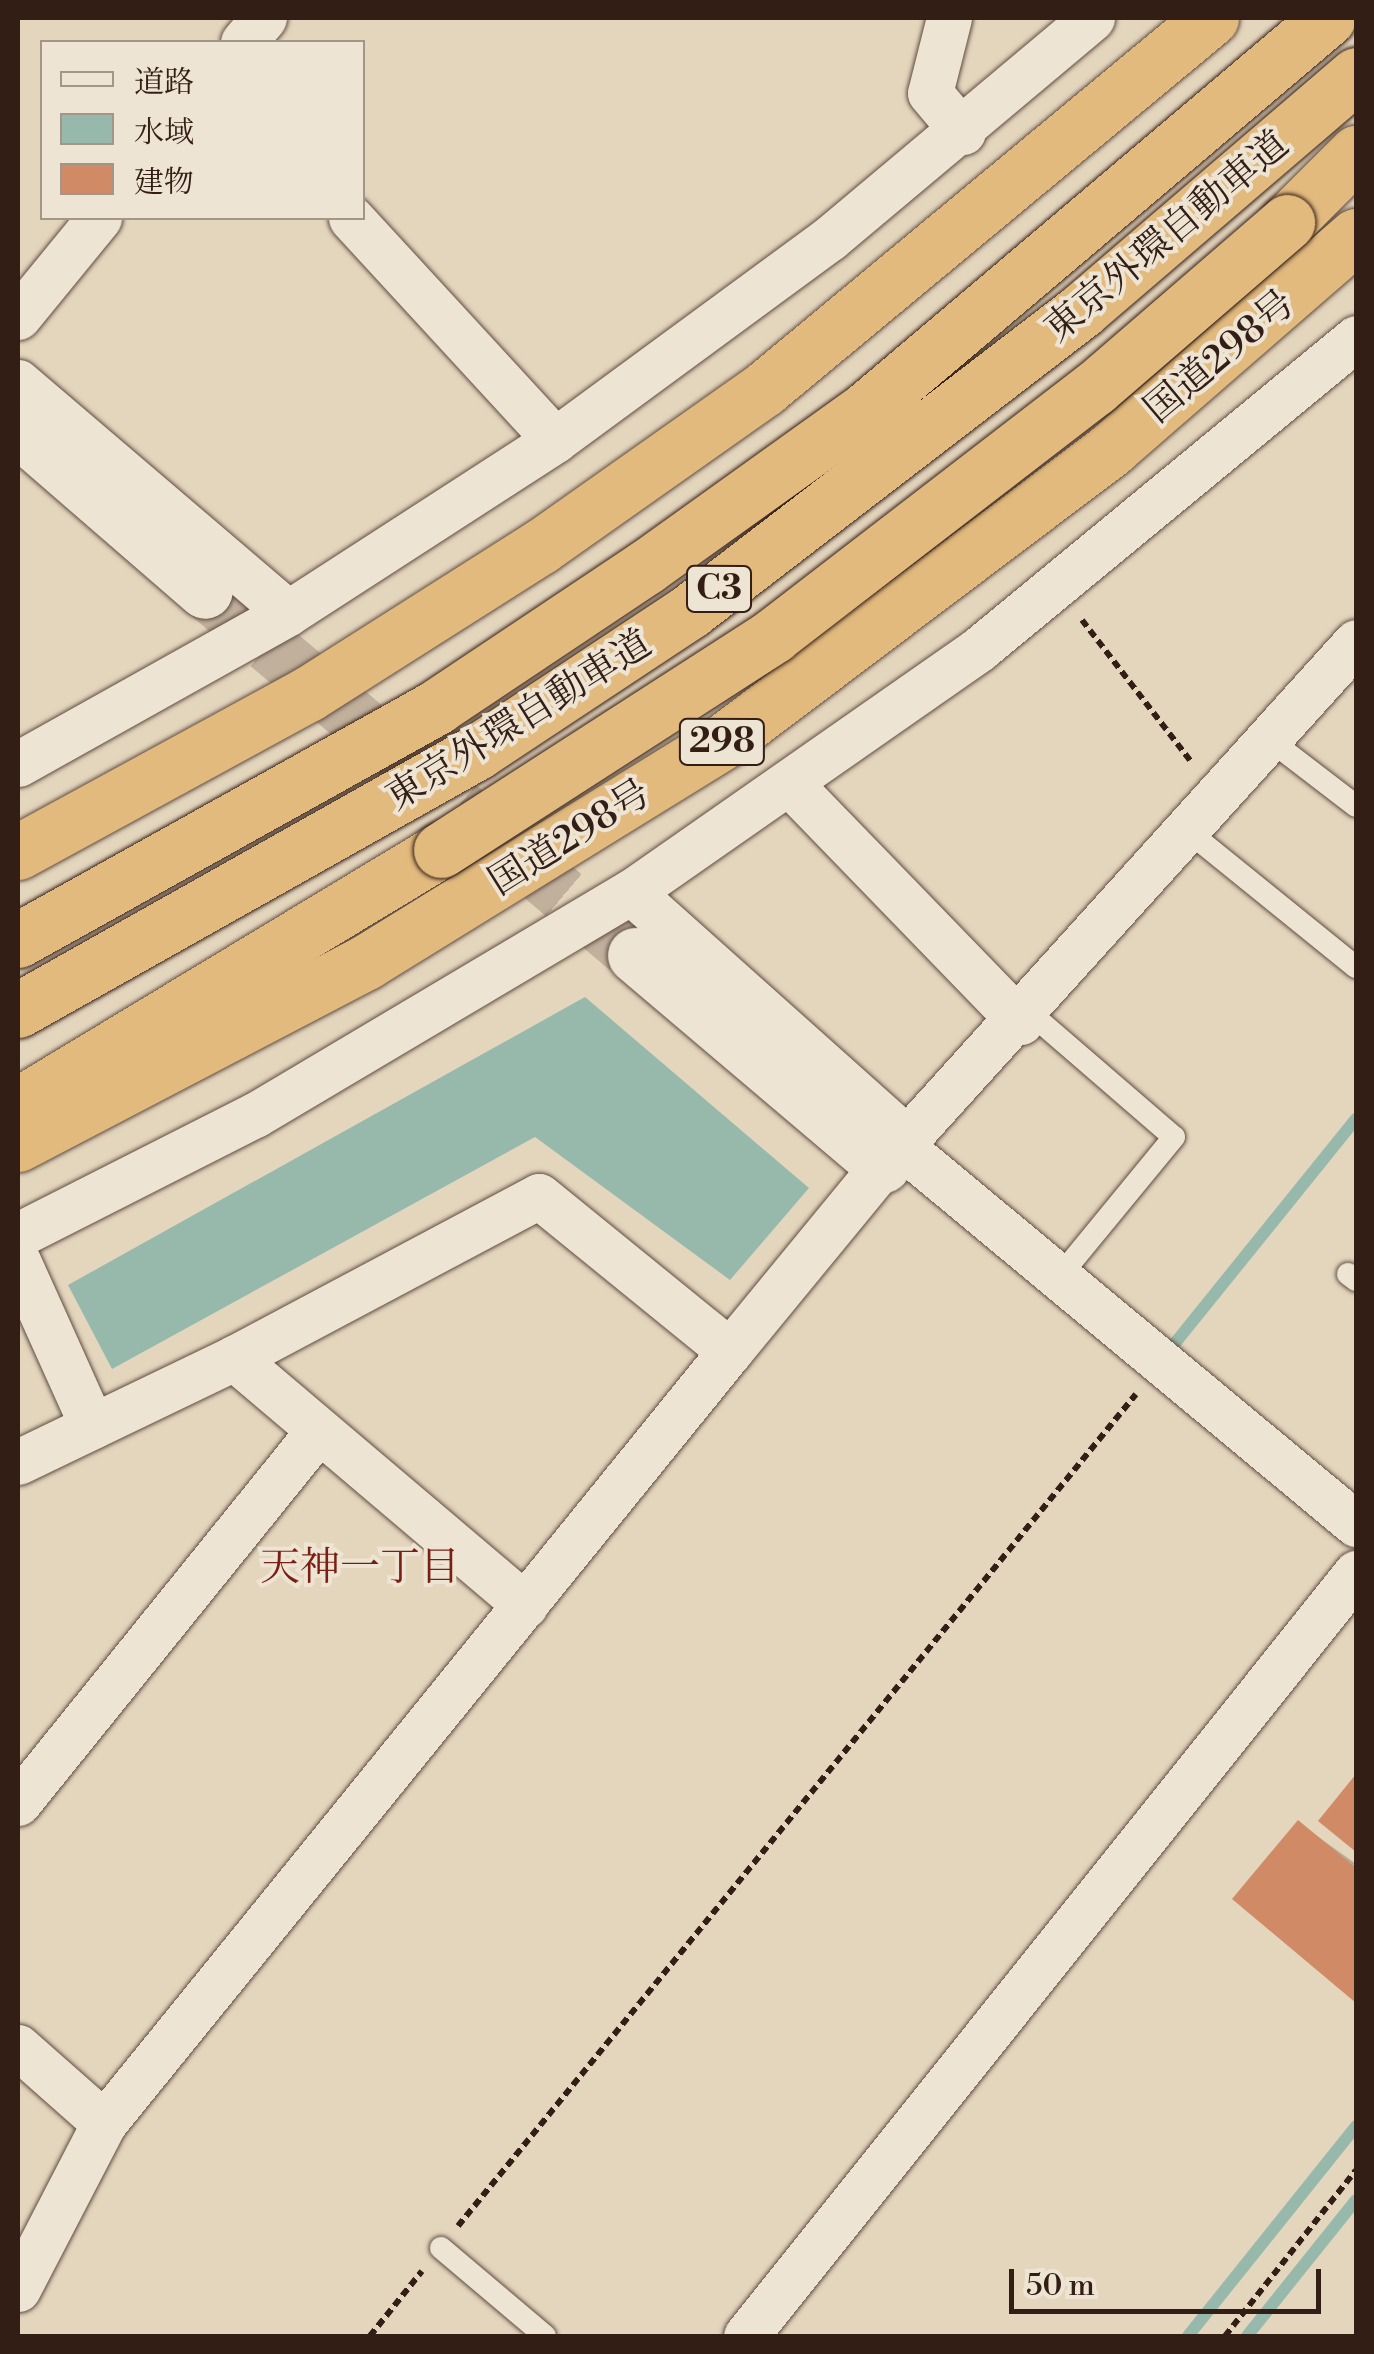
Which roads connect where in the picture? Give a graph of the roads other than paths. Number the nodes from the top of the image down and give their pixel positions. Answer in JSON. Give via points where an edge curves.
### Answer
{"nodes":[{"id":1,"x":264,"y":18,"type":"edge"},
{"id":2,"x":950,"y":18,"type":"edge"},
{"id":3,"x":1092,"y":18,"type":"edge"},
{"id":4,"x":1212,"y":18,"type":"edge"},
{"id":5,"x":1328,"y":18,"type":"edge"},
{"id":6,"x":244,"y":40,"type":"edge"},
{"id":7,"x":1356,"y":75,"type":"edge"},
{"id":8,"x":963,"y":132,"type":"junction"},
{"id":9,"x":1356,"y":153,"type":"edge"},
{"id":10,"x":97,"y":220,"type":"edge"},
{"id":11,"x":353,"y":220,"type":"edge"},
{"id":12,"x":1356,"y":236,"type":"edge"},
{"id":13,"x":18,"y":317,"type":"edge"},
{"id":14,"x":1356,"y":338,"type":"edge"},
{"id":15,"x":18,"y":382,"type":"edge"},
{"id":16,"x":18,"y":430,"type":"edge"},
{"id":17,"x":555,"y":440,"type":"junction"},
{"id":18,"x":205,"y":591,"type":"tunnel mouth"},
{"id":19,"x":288,"y":612,"type":"junction"},
{"id":20,"x":1356,"y":642,"type":"edge"},
{"id":21,"x":1270,"y":740,"type":"junction"},
{"id":22,"x":18,"y":764,"type":"edge"},
{"id":23,"x":791,"y":784,"type":"junction"},
{"id":24,"x":1356,"y":806,"type":"edge"},
{"id":25,"x":1191,"y":829,"type":"junction"},
{"id":26,"x":18,"y":852,"type":"edge"},
{"id":27,"x":631,"y":892,"type":"junction"},
{"id":28,"x":18,"y":940,"type":"edge"},
{"id":29,"x":635,"y":954,"type":"tunnel mouth"},
{"id":30,"x":1356,"y":967,"type":"edge"},
{"id":31,"x":18,"y":1010,"type":"edge"},
{"id":32,"x":1025,"y":1017,"type":"junction"},
{"id":33,"x":18,"y":1105,"type":"edge"},
{"id":34,"x":18,"y":1144,"type":"edge"},
{"id":35,"x":897,"y":1150,"type":"junction"},
{"id":36,"x":18,"y":1235,"type":"edge"},
{"id":37,"x":18,"y":1261,"type":"edge"},
{"id":38,"x":1059,"y":1278,"type":"junction"},
{"id":39,"x":730,"y":1351,"type":"junction"},
{"id":40,"x":234,"y":1358,"type":"junction"},
{"id":41,"x":92,"y":1426,"type":"junction"},
{"id":42,"x":318,"y":1431,"type":"junction"},
{"id":43,"x":18,"y":1462,"type":"edge"},
{"id":44,"x":1356,"y":1524,"type":"edge"},
{"id":45,"x":1356,"y":1573,"type":"edge"},
{"id":46,"x":525,"y":1605,"type":"junction"},
{"id":47,"x":18,"y":1804,"type":"edge"},
{"id":48,"x":18,"y":2048,"type":"edge"},
{"id":49,"x":104,"y":2123,"type":"junction"},
{"id":50,"x":440,"y":2248,"type":"road end"},
{"id":51,"x":18,"y":2289,"type":"edge"},
{"id":52,"x":544,"y":2336,"type":"edge"},
{"id":53,"x":746,"y":2336,"type":"edge"}],
"edges":[{"from":1,"to":6,"type":"street"},
{"from":2,"to":8,"type":"street","via":[[930,94]]},
{"from":3,"to":8,"type":"street"},
{"from":4,"to":26,"type":"highway","via":[[764,389],[540,547],[308,694]]},
{"from":5,"to":28,"type":"highway","name":"東京外環自動車道","number":"C3","bridge":true,"via":[[864,410],[646,567],[436,707]]},
{"from":7,"to":31,"type":"highway","name":"東京外環自動車道","number":"C3","bridge":true,"via":[[1082,310],[690,611],[444,772]]},
{"from":8,"to":17,"type":"street"},
{"from":9,"to":33,"type":"highway","number":"298","bridge":true,"via":[[1193,306],[944,508],[774,635],[441,850]]},
{"from":10,"to":13,"type":"street"},
{"from":11,"to":17,"type":"street"},
{"from":12,"to":34,"type":"highway","name":"国道298号","number":"298","via":[[1112,448],[725,740],[366,962]]},
{"from":14,"to":23,"type":"street","via":[[1173,496]]},
{"from":15,"to":19,"type":"street"},
{"from":16,"to":18,"type":"street"},
{"from":17,"to":19,"type":"street"},
{"from":19,"to":22,"type":"street"},
{"from":20,"to":21,"type":"street"},
{"from":21,"to":24,"type":"lane"},
{"from":21,"to":25,"type":"street"},
{"from":23,"to":27,"type":"street"},
{"from":23,"to":32,"type":"street"},
{"from":25,"to":30,"type":"lane"},
{"from":25,"to":32,"type":"street"},
{"from":27,"to":35,"type":"street"},
{"from":27,"to":36,"type":"street","via":[[324,1077]]},
{"from":29,"to":35,"type":"street"},
{"from":32,"to":35,"type":"street"},
{"from":32,"to":38,"type":"lane","via":[[1174,1137]]},
{"from":35,"to":38,"type":"street"},
{"from":35,"to":39,"type":"street"},
{"from":37,"to":41,"type":"street"},
{"from":38,"to":44,"type":"street"},
{"from":39,"to":40,"type":"street","via":[[539,1196]]},
{"from":39,"to":46,"type":"street"},
{"from":40,"to":41,"type":"street"},
{"from":40,"to":42,"type":"street"},
{"from":41,"to":43,"type":"street"},
{"from":42,"to":46,"type":"street"},
{"from":42,"to":47,"type":"street"},
{"from":45,"to":53,"type":"street"},
{"from":46,"to":49,"type":"street"},
{"from":48,"to":49,"type":"street"},
{"from":49,"to":51,"type":"street"},
{"from":50,"to":52,"type":"lane"}]}
